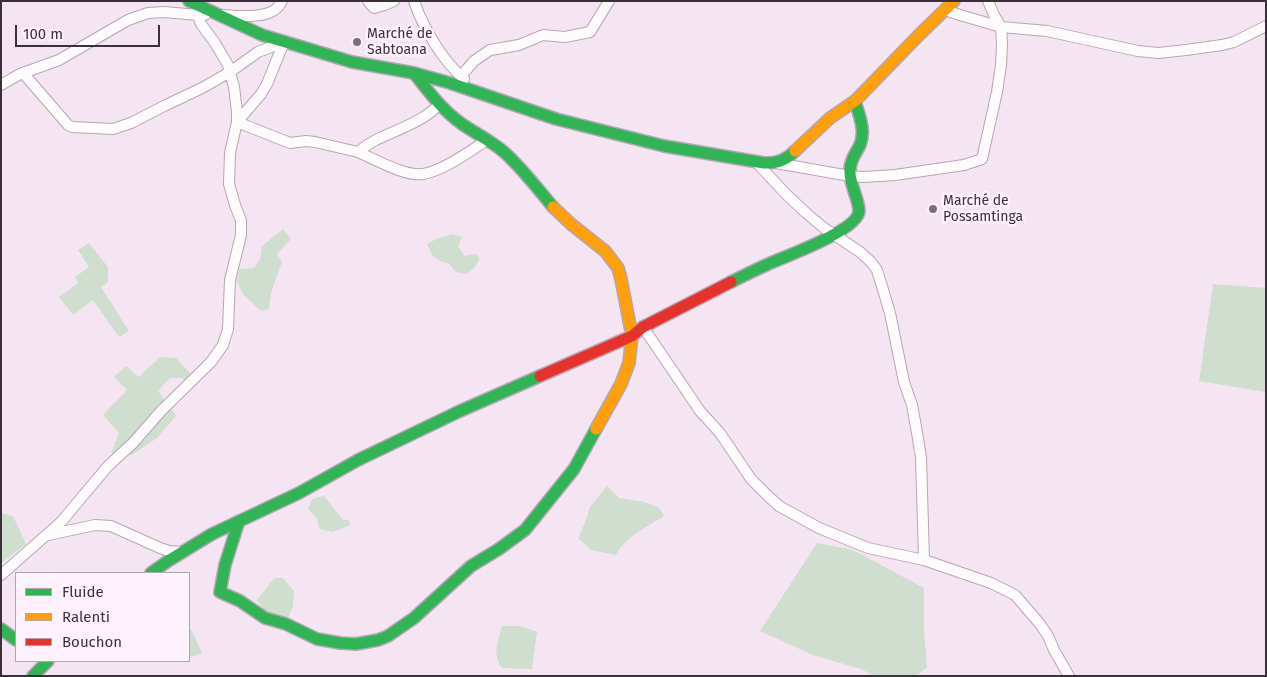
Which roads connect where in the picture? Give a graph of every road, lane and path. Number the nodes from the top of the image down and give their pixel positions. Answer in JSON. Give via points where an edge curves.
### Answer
{"nodes":[{"id":1,"x":189,"y":1,"type":"edge"},
{"id":2,"x":282,"y":1,"type":"edge"},
{"id":3,"x":368,"y":1,"type":"edge"},
{"id":4,"x":394,"y":1,"type":"edge"},
{"id":5,"x":414,"y":1,"type":"edge"},
{"id":6,"x":609,"y":1,"type":"edge"},
{"id":7,"x":954,"y":1,"type":"edge"},
{"id":8,"x":988,"y":1,"type":"edge"},
{"id":9,"x":945,"y":10,"type":"junction"},
{"id":10,"x":215,"y":14,"type":"junction"},
{"id":11,"x":198,"y":16,"type":"junction"},
{"id":12,"x":1266,"y":26,"type":"edge"},
{"id":13,"x":1001,"y":27,"type":"junction"},
{"id":14,"x":284,"y":42,"type":"junction"},
{"id":15,"x":230,"y":72,"type":"junction"},
{"id":16,"x":23,"y":73,"type":"junction"},
{"id":17,"x":414,"y":73,"type":"junction"},
{"id":18,"x":460,"y":76,"type":"junction"},
{"id":19,"x":1,"y":85,"type":"edge"},
{"id":20,"x":478,"y":92,"type":"junction"},
{"id":21,"x":855,"y":101,"type":"junction"},
{"id":22,"x":439,"y":104,"type":"junction"},
{"id":23,"x":237,"y":122,"type":"junction"},
{"id":24,"x":487,"y":140,"type":"junction"},
{"id":25,"x":358,"y":152,"type":"junction"},
{"id":26,"x":756,"y":162,"type":"junction"},
{"id":27,"x":776,"y":163,"type":"junction"},
{"id":28,"x":850,"y":176,"type":"junction"},
{"id":29,"x":834,"y":234,"type":"junction"},
{"id":30,"x":643,"y":327,"type":"junction"},
{"id":31,"x":632,"y":336,"type":"junction"},
{"id":32,"x":239,"y":521,"type":"junction"},
{"id":33,"x":47,"y":535,"type":"junction"},
{"id":34,"x":183,"y":552,"type":"junction"},
{"id":35,"x":924,"y":560,"type":"junction"},
{"id":36,"x":153,"y":572,"type":"edge"},
{"id":37,"x":1,"y":575,"type":"edge"},
{"id":38,"x":1,"y":629,"type":"edge"},
{"id":39,"x":15,"y":639,"type":"edge"},
{"id":40,"x":47,"y":662,"type":"edge"},
{"id":41,"x":33,"y":676,"type":"edge"},
{"id":42,"x":1069,"y":676,"type":"edge"}],
"edges":[{"from":1,"to":10,"type":"street"},
{"from":2,"to":10,"type":"street","via":[[267,13],[248,16]]},
{"from":3,"to":4,"type":"street","via":[[374,8]]},
{"from":5,"to":18,"type":"street","via":[[432,39]]},
{"from":6,"to":18,"type":"street","via":[[590,32],[564,37],[543,35],[519,45],[490,50]]},
{"from":7,"to":9,"type":"street"},
{"from":8,"to":13,"type":"street"},
{"from":9,"to":13,"type":"street"},
{"from":9,"to":21,"type":"street"},
{"from":10,"to":11,"type":"street"},
{"from":10,"to":14,"type":"street"},
{"from":11,"to":15,"type":"street"},
{"from":11,"to":16,"type":"street","via":[[148,13],[128,20],[59,60]]},
{"from":12,"to":13,"type":"street","via":[[1228,44],[1158,53],[1047,31]]},
{"from":13,"to":28,"type":"street","via":[[1001,65],[982,159],[964,165],[896,175]]},
{"from":14,"to":15,"type":"street","via":[[258,52]]},
{"from":14,"to":17,"type":"street","via":[[352,62]]},
{"from":14,"to":23,"type":"street","via":[[267,84]]},
{"from":15,"to":16,"type":"street","via":[[132,123],[113,128],[68,125]]},
{"from":15,"to":23,"type":"street"},
{"from":16,"to":19,"type":"street"},
{"from":17,"to":20,"type":"street"},
{"from":17,"to":22,"type":"street"},
{"from":18,"to":20,"type":"street"},
{"from":20,"to":26,"type":"street","via":[[556,119],[664,146]]},
{"from":21,"to":27,"type":"street","via":[[830,118],[790,156]]},
{"from":21,"to":28,"type":"street","via":[[862,138],[852,159]]},
{"from":22,"to":24,"type":"street","via":[[460,123]]},
{"from":22,"to":25,"type":"street","via":[[430,113]]},
{"from":23,"to":25,"type":"street","via":[[290,143],[315,142]]},
{"from":23,"to":33,"type":"street","via":[[230,153],[229,184],[241,220],[241,235],[230,280],[228,329],[222,345],[211,362],[161,410]]},
{"from":24,"to":25,"type":"street","via":[[437,170],[422,174],[399,170]]},
{"from":24,"to":31,"type":"street","via":[[516,163],[554,207],[605,251],[618,268]]},
{"from":26,"to":27,"type":"street"},
{"from":26,"to":29,"type":"street","via":[[805,212]]},
{"from":27,"to":28,"type":"street"},
{"from":28,"to":29,"type":"street","via":[[859,214]]},
{"from":29,"to":30,"type":"street"},
{"from":29,"to":35,"type":"street","via":[[860,252],[877,270],[890,314],[921,457]]},
{"from":30,"to":31,"type":"street"},
{"from":30,"to":35,"type":"street","via":[[752,479],[779,506],[819,528],[868,548]]},
{"from":31,"to":32,"type":"street","via":[[460,411]]},
{"from":31,"to":32,"type":"street","via":[[629,363],[621,384],[565,481],[525,530],[464,572],[414,618],[388,636],[356,644],[317,639],[265,618],[220,592]]},
{"from":32,"to":34,"type":"street"},
{"from":33,"to":34,"type":"street","via":[[95,525],[111,526],[160,548]]},
{"from":33,"to":37,"type":"street"},
{"from":34,"to":36,"type":"street"},
{"from":35,"to":42,"type":"street","via":[[991,583],[1015,595],[1040,624]]},
{"from":38,"to":39,"type":"street"},
{"from":40,"to":41,"type":"street"}]}
